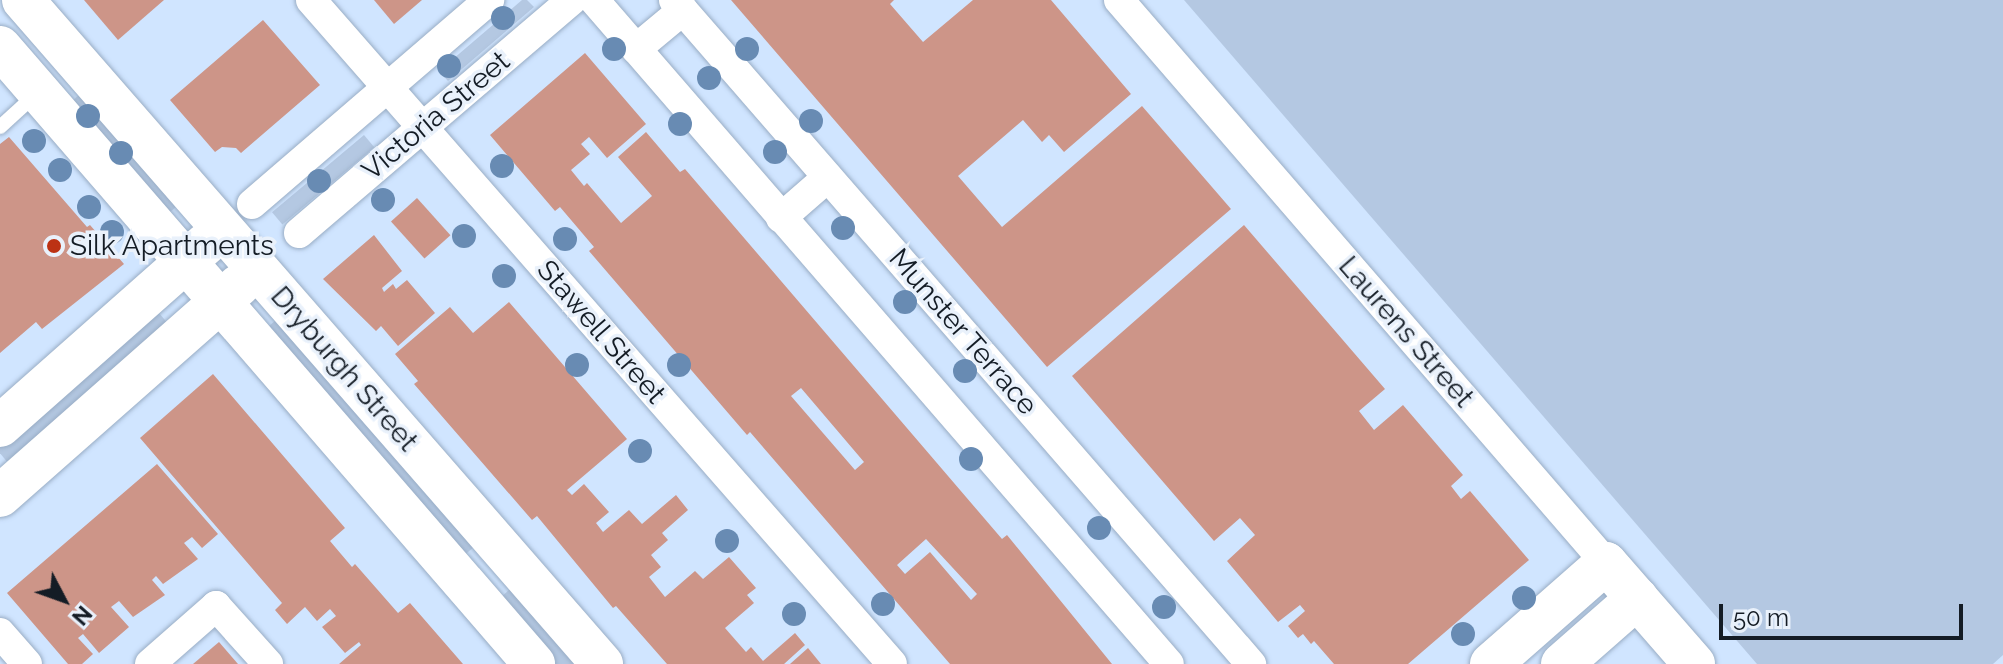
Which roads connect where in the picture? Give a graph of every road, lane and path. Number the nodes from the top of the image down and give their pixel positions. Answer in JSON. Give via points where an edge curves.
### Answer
{"nodes":[{"id":1,"x":23,"y":0,"type":"edge"},
{"id":2,"x":311,"y":0,"type":"edge"},
{"id":3,"x":489,"y":0,"type":"edge"},
{"id":4,"x":572,"y":0,"type":"edge"},
{"id":5,"x":594,"y":0,"type":"edge"},
{"id":6,"x":1119,"y":0,"type":"edge"},
{"id":7,"x":679,"y":5,"type":"edge"},
{"id":8,"x":0,"y":47,"type":"edge"},
{"id":9,"x":636,"y":49,"type":"junction"},
{"id":10,"x":386,"y":87,"type":"junction"},
{"id":11,"x":38,"y":92,"type":"junction"},
{"id":12,"x":0,"y":127,"type":"edge"},
{"id":13,"x":422,"y":128,"type":"junction"},
{"id":14,"x":828,"y":177,"type":"junction"},
{"id":15,"x":237,"y":217,"type":"junction"},
{"id":16,"x":781,"y":218,"type":"junction"},
{"id":17,"x":299,"y":233,"type":"dead end"},
{"id":18,"x":185,"y":262,"type":"junction"},
{"id":19,"x":257,"y":270,"type":"junction"},
{"id":20,"x":220,"y":302,"type":"junction"},
{"id":21,"x":0,"y":426,"type":"edge"},
{"id":22,"x":0,"y":496,"type":"edge"},
{"id":23,"x":508,"y":555,"type":"junction"},
{"id":24,"x":1606,"y":563,"type":"junction"},
{"id":25,"x":469,"y":589,"type":"junction"},
{"id":26,"x":1637,"y":598,"type":"junction"},
{"id":27,"x":0,"y":633,"type":"edge"},
{"id":28,"x":27,"y":664,"type":"edge"},
{"id":29,"x":150,"y":664,"type":"edge"},
{"id":30,"x":268,"y":664,"type":"edge"},
{"id":31,"x":534,"y":664,"type":"edge"},
{"id":32,"x":602,"y":664,"type":"edge"},
{"id":33,"x":892,"y":664,"type":"edge"},
{"id":34,"x":1169,"y":664,"type":"edge"},
{"id":35,"x":1251,"y":664,"type":"edge"},
{"id":36,"x":1491,"y":664,"type":"edge"},
{"id":37,"x":1562,"y":664,"type":"edge"},
{"id":38,"x":1694,"y":664,"type":"edge"}],
"edges":[{"from":1,"to":15,"type":"main road","name":"Dryburgh Street"},
{"from":2,"to":10,"type":"street","name":"Stawell Street"},
{"from":3,"to":10,"type":"street","name":"Victoria Street"},
{"from":4,"to":13,"type":"street","name":"Victoria Street"},
{"from":5,"to":9,"type":"street"},
{"from":6,"to":24,"type":"street","name":"Laurens Street"},
{"from":7,"to":9,"type":"street"},
{"from":7,"to":14,"type":"street","name":"Munster Terrace"},
{"from":8,"to":11,"type":"main road","name":"Dryburgh Street"},
{"from":9,"to":16,"type":"street"},
{"from":10,"to":13,"type":"street","name":"Stawell Street"},
{"from":10,"to":15,"type":"street","name":"Victoria Street"},
{"from":11,"to":12,"type":"lane"},
{"from":11,"to":18,"type":"main road","name":"Dryburgh Street"},
{"from":13,"to":17,"type":"street","name":"Victoria Street"},
{"from":13,"to":33,"type":"street","name":"Stawell Street"},
{"from":14,"to":16,"type":"street"},
{"from":14,"to":35,"type":"street","name":"Munster Terrace"},
{"from":15,"to":18,"type":"main road","name":"Victoria Street"},
{"from":15,"to":19,"type":"main road","name":"Dryburgh Street"},
{"from":16,"to":34,"type":"street"},
{"from":18,"to":20,"type":"main road","name":"Dryburgh Street"},
{"from":18,"to":21,"type":"main road","name":"Victoria Street"},
{"from":19,"to":20,"type":"main road"},
{"from":19,"to":23,"type":"main road","name":"Dryburgh Street"},
{"from":20,"to":22,"type":"main road"},
{"from":20,"to":25,"type":"main road","name":"Dryburgh Street"},
{"from":23,"to":25,"type":"main road"},
{"from":23,"to":32,"type":"main road","name":"Dryburgh Street"},
{"from":24,"to":26,"type":"main road","name":"Laurens Street"},
{"from":24,"to":36,"type":"main road"},
{"from":25,"to":31,"type":"main road","name":"Dryburgh Street"},
{"from":26,"to":37,"type":"main road"},
{"from":26,"to":38,"type":"main road","name":"Laurens Street"},
{"from":27,"to":28,"type":"street"},
{"from":29,"to":30,"type":"street","via":[[216,606]]}]}
